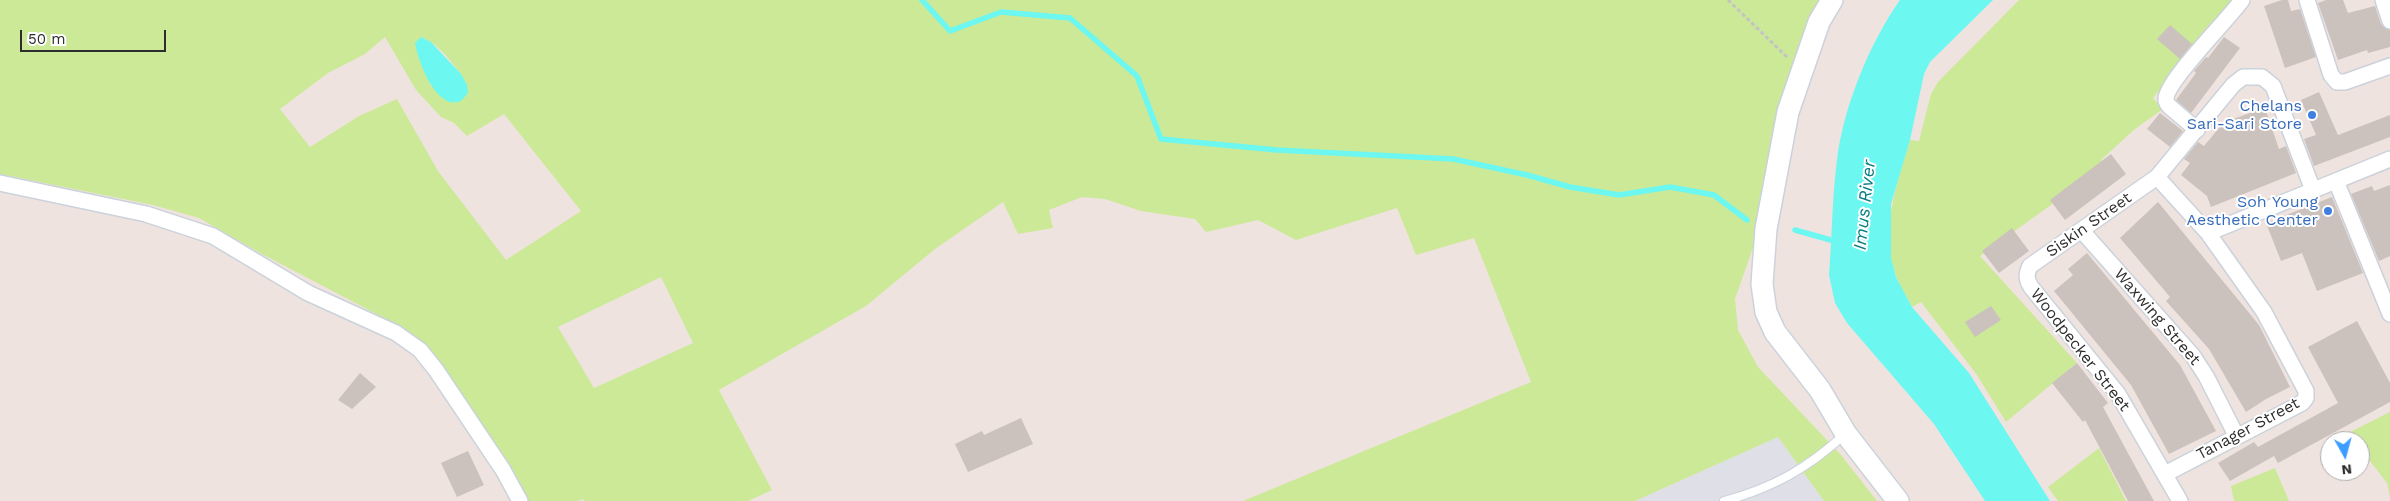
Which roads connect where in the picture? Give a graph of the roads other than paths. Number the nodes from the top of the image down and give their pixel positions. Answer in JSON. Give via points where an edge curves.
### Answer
{"nodes":[{"id":1,"x":1832,"y":0,"type":"edge"},
{"id":2,"x":2242,"y":0,"type":"edge"},
{"id":3,"x":2308,"y":0,"type":"edge"},
{"id":4,"x":2383,"y":0,"type":"edge"},
{"id":5,"x":2390,"y":21,"type":"edge"},
{"id":6,"x":2390,"y":66,"type":"edge"},
{"id":7,"x":2198,"y":130,"type":"junction"},
{"id":8,"x":2390,"y":159,"type":"edge"},
{"id":9,"x":2157,"y":177,"type":"junction"},
{"id":10,"x":2336,"y":181,"type":"junction"},
{"id":11,"x":0,"y":183,"type":"edge"},
{"id":12,"x":2313,"y":190,"type":"junction"},
{"id":13,"x":2082,"y":231,"type":"junction"},
{"id":14,"x":2208,"y":233,"type":"junction"},
{"id":15,"x":2026,"y":277,"type":"joint"},
{"id":16,"x":2390,"y":314,"type":"edge"},
{"id":17,"x":1846,"y":434,"type":"junction"},
{"id":18,"x":2236,"y":435,"type":"junction"},
{"id":19,"x":2165,"y":474,"type":"junction"},
{"id":20,"x":520,"y":501,"type":"edge"},
{"id":21,"x":1724,"y":501,"type":"edge"},
{"id":22,"x":1898,"y":501,"type":"edge"},
{"id":23,"x":2180,"y":501,"type":"edge"}],
"edges":[{"from":1,"to":17,"type":"main road","via":[[1819,22],[1788,112],[1766,229],[1762,284],[1766,312],[1775,332],[1820,390]]},
{"from":2,"to":7,"type":"street","via":[[2167,95],[2168,106]]},
{"from":3,"to":6,"type":"street","via":[[2331,75],[2337,82]]},
{"from":4,"to":5,"type":"street"},
{"from":7,"to":9,"type":"street","name":"Siskin Street"},
{"from":7,"to":12,"type":"street","name":"Siskin Street","via":[[2232,85],[2243,77],[2262,76],[2273,86]]},
{"from":8,"to":10,"type":"street"},
{"from":9,"to":13,"type":"street","name":"Siskin Street"},
{"from":9,"to":14,"type":"street","name":"Tanager Street"},
{"from":10,"to":12,"type":"street"},
{"from":10,"to":16,"type":"street"},
{"from":11,"to":20,"type":"street","via":[[146,214],[213,236],[308,293],[396,333],[420,350],[436,370]]},
{"from":12,"to":14,"type":"street"},
{"from":13,"to":15,"type":"street","name":"Siskin Street","via":[[2030,266]]},
{"from":13,"to":18,"type":"street","name":"Waxwing Street","via":[[2193,356]]},
{"from":14,"to":18,"type":"street","name":"Tanager Street","via":[[2264,312],[2306,391],[2302,402]]},
{"from":15,"to":19,"type":"street","name":"Woodpecker Street","via":[[2118,394]]},
{"from":17,"to":21,"type":"lane","via":[[1822,455],[1784,480]]},
{"from":17,"to":22,"type":"main road"},
{"from":18,"to":19,"type":"street","name":"Tanager Street"},
{"from":19,"to":23,"type":"street","name":"Woodpecker Street"}]}
